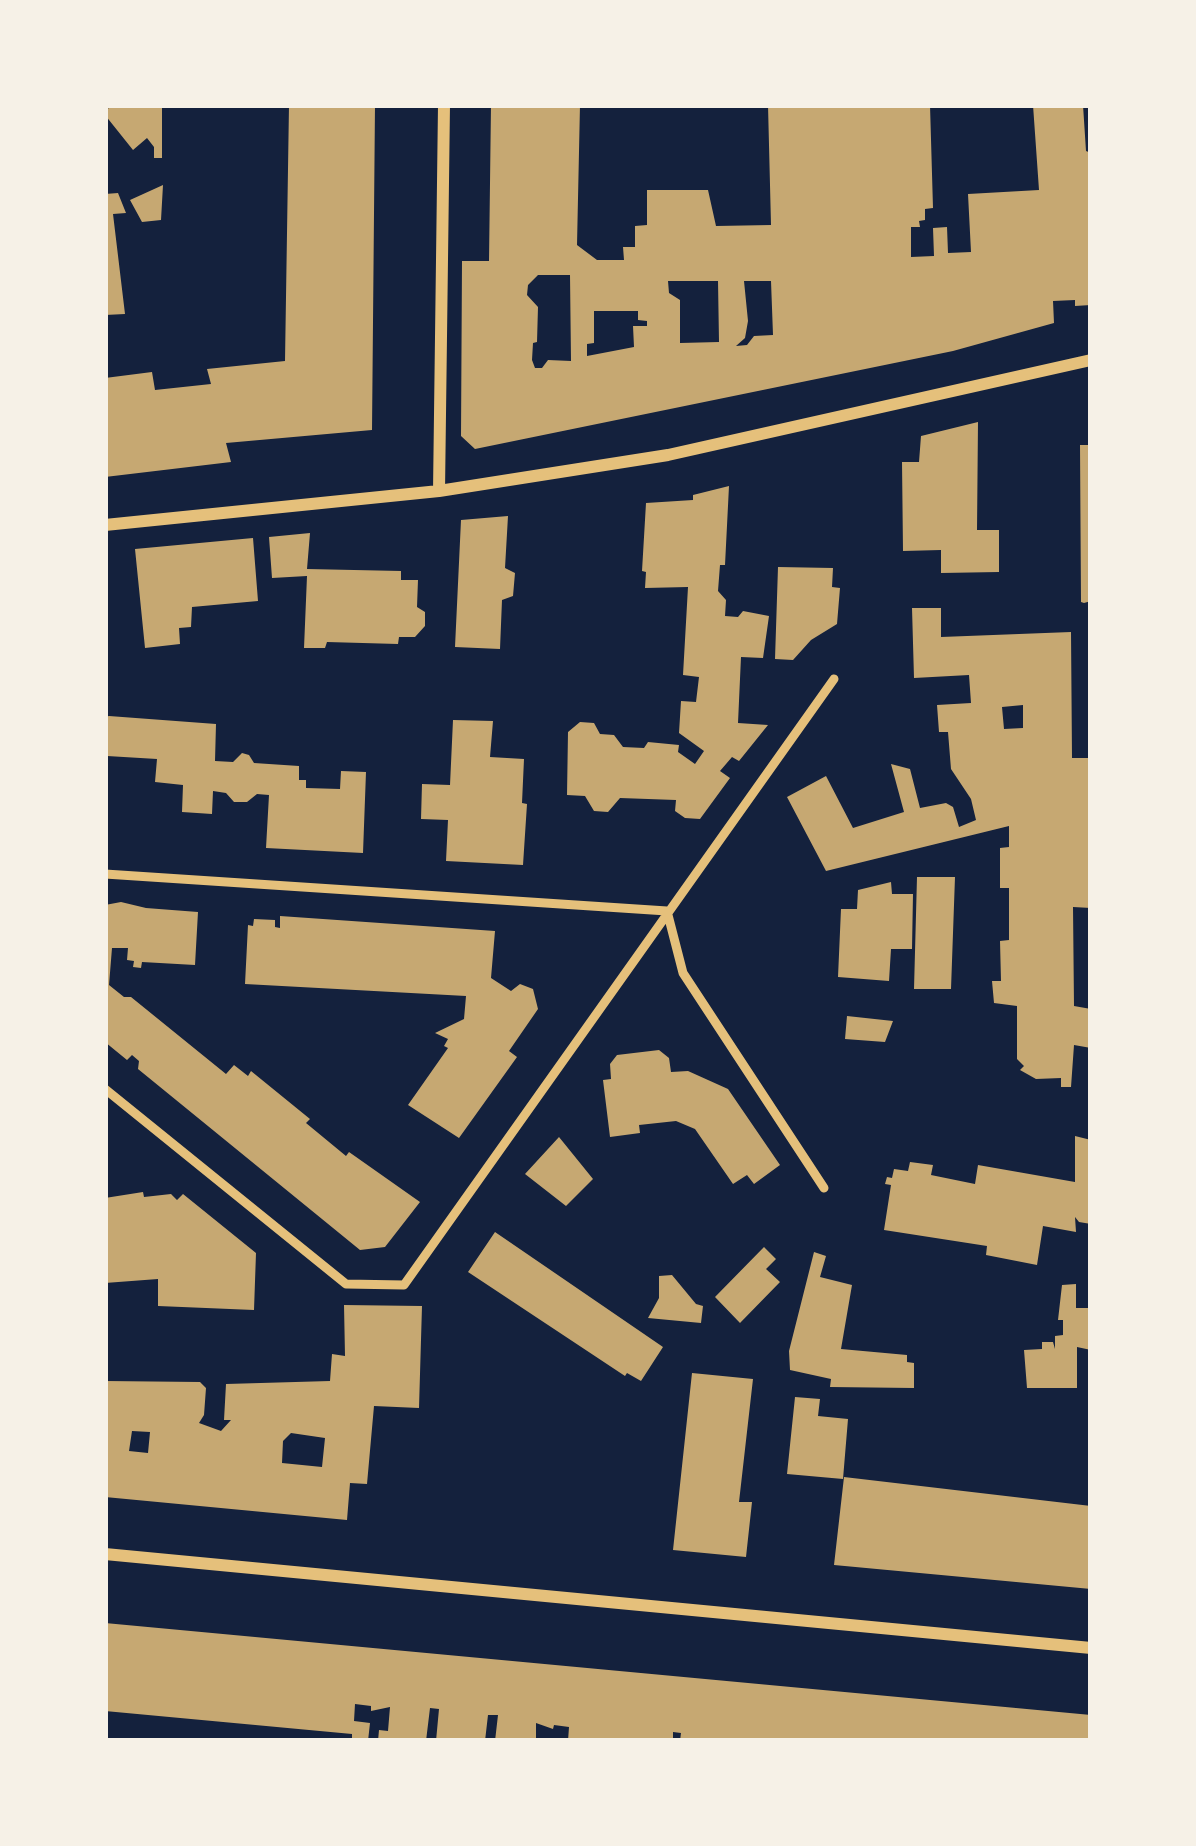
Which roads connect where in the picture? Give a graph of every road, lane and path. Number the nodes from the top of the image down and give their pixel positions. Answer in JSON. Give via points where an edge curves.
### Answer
{"nodes":[{"id":1,"x":443,"y":105,"type":"edge"},
{"id":2,"x":1091,"y":360,"type":"edge"},
{"id":3,"x":440,"y":491,"type":"junction"},
{"id":4,"x":105,"y":525,"type":"edge"},
{"id":5,"x":834,"y":679,"type":"dead end"},
{"id":6,"x":105,"y":874,"type":"edge"},
{"id":7,"x":667,"y":911,"type":"junction"},
{"id":8,"x":105,"y":1089,"type":"edge"},
{"id":9,"x":824,"y":1188,"type":"dead end"},
{"id":10,"x":105,"y":1554,"type":"edge"},
{"id":11,"x":1091,"y":1648,"type":"edge"}],
"edges":[{"from":1,"to":3,"type":"street"},
{"from":2,"to":3,"type":"street","via":[[668,455]]},
{"from":3,"to":4,"type":"street"},
{"from":5,"to":7,"type":"lane"},
{"from":6,"to":7,"type":"lane"},
{"from":7,"to":8,"type":"lane","via":[[404,1286],[346,1284]]},
{"from":7,"to":9,"type":"lane","via":[[683,973]]},
{"from":10,"to":11,"type":"street"}]}
